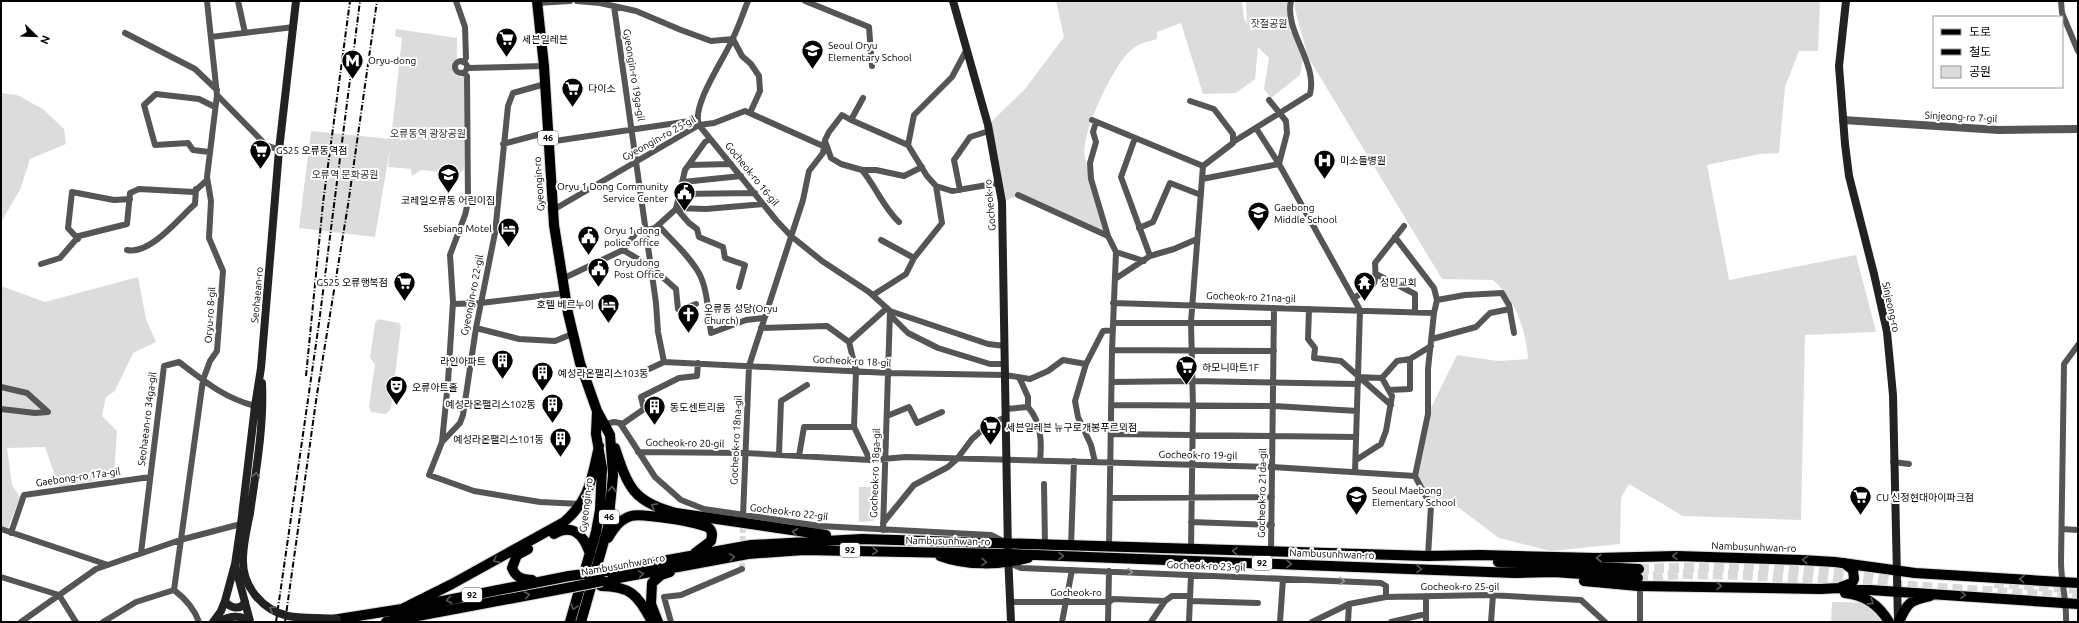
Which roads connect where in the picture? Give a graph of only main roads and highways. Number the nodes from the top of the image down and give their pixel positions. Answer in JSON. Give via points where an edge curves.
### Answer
{"nodes":[{"id":1,"x":296,"y":1,"type":"edge"},
{"id":2,"x":953,"y":1,"type":"edge"},
{"id":3,"x":1846,"y":1,"type":"edge"},
{"id":4,"x":537,"y":2,"type":"edge"},
{"id":5,"x":261,"y":368,"type":"junction"},
{"id":6,"x":597,"y":411,"type":"junction"},
{"id":7,"x":610,"y":435,"type":"junction"},
{"id":8,"x":600,"y":446,"type":"junction"},
{"id":9,"x":862,"y":539,"type":"junction"},
{"id":10,"x":1008,"y":544,"type":"junction"},
{"id":11,"x":603,"y":545,"type":"junction"},
{"id":12,"x":590,"y":554,"type":"junction"},
{"id":13,"x":1428,"y":556,"type":"junction"},
{"id":14,"x":1008,"y":559,"type":"junction"},
{"id":15,"x":692,"y":560,"type":"junction"},
{"id":16,"x":1844,"y":563,"type":"junction"},
{"id":17,"x":235,"y":564,"type":"junction"},
{"id":18,"x":1896,"y":570,"type":"junction"},
{"id":19,"x":1515,"y":573,"type":"junction"},
{"id":20,"x":603,"y":579,"type":"junction"},
{"id":21,"x":542,"y":581,"type":"junction"},
{"id":22,"x":2078,"y":583,"type":"edge"},
{"id":23,"x":1840,"y":588,"type":"junction"},
{"id":24,"x":1820,"y":589,"type":"junction"},
{"id":25,"x":1896,"y":591,"type":"junction"},
{"id":26,"x":1940,"y":594,"type":"junction"},
{"id":27,"x":225,"y":602,"type":"junction"},
{"id":28,"x":245,"y":602,"type":"junction"},
{"id":29,"x":2078,"y":604,"type":"edge"},
{"id":30,"x":475,"y":605,"type":"junction"},
{"id":31,"x":402,"y":609,"type":"junction"},
{"id":32,"x":337,"y":619,"type":"junction"},
{"id":33,"x":250,"y":621,"type":"edge"},
{"id":34,"x":213,"y":622,"type":"edge"},
{"id":35,"x":217,"y":622,"type":"edge"},
{"id":36,"x":320,"y":622,"type":"edge"},
{"id":37,"x":386,"y":622,"type":"edge"},
{"id":38,"x":426,"y":622,"type":"edge"},
{"id":39,"x":570,"y":622,"type":"edge"},
{"id":40,"x":581,"y":622,"type":"edge"},
{"id":41,"x":651,"y":622,"type":"edge"},
{"id":42,"x":658,"y":622,"type":"edge"},
{"id":43,"x":1011,"y":622,"type":"edge"},
{"id":44,"x":1889,"y":622,"type":"edge"},
{"id":45,"x":1898,"y":622,"type":"edge"}],
"edges":[{"from":1,"to":5,"type":"main road","name":"Seohaean-ro","via":[[279,150]]},
{"from":2,"to":10,"type":"main road","name":"Gocheok-ro","via":[[989,131],[1002,202]]},
{"from":3,"to":18,"type":"main road","name":"Sinjeong-ro","via":[[1839,66],[1843,120],[1848,176],[1887,332],[1893,395]]},
{"from":4,"to":6,"type":"main road","name":"Gyeongin-ro","number":"46","via":[[544,66],[553,210],[562,279],[572,334]]},
{"from":5,"to":17,"type":"main road","name":"Seohaean-ro"},
{"from":32,"to":5,"type":"main road","one_way":true,"bridge":true,"via":[[289,616],[271,610],[252,592],[245,577],[243,559],[263,416]]},
{"from":6,"to":7,"type":"main road","name":"Gyeongin-ro","number":"46"},
{"from":6,"to":8,"type":"main road","name":"Gyeongin-ro","number":"46","via":[[596,434]]},
{"from":9,"to":7,"type":"main road","one_way":true,"via":[[791,532],[657,508],[632,490],[624,476]]},
{"from":11,"to":7,"type":"main road","name":"Gyeongin-ro","number":"46","one_way":true,"via":[[610,511]]},
{"from":8,"to":12,"type":"main road","name":"Gyeongin-ro","number":"46","via":[[600,510]]},
{"from":8,"to":31,"type":"main road","one_way":true,"via":[[587,494],[564,522]]},
{"from":9,"to":10,"type":"main road","name":"Nambusunhwan-ro","number":"92"},
{"from":9,"to":15,"type":"main road","name":"Nambusunhwan-ro","number":"92","via":[[751,545]]},
{"from":13,"to":10,"type":"main road","name":"Nambusunhwan-ro","number":"92","one_way":true},
{"from":10,"to":14,"type":"main road","name":"Gocheok-ro"},
{"from":11,"to":15,"type":"main road","via":[[616,524],[632,515],[675,519],[706,526],[713,535],[707,546]]},
{"from":11,"to":40,"type":"main road","name":"Gyeongin-ro","number":"46"},
{"from":12,"to":21,"type":"main road","via":[[581,535],[567,529],[517,555],[512,568],[515,575],[520,579]]},
{"from":12,"to":39,"type":"main road","name":"Gyeongin-ro","number":"46","one_way":true},
{"from":16,"to":13,"type":"main road","name":"Nambusunhwan-ro","one_way":true,"via":[[1677,556]]},
{"from":13,"to":19,"type":"main road","name":"Nambusunhwan-ro","number":"92","via":[[1638,573]]},
{"from":15,"to":14,"type":"main road","name":"Nambusunhwan-ro","number":"92","one_way":true,"via":[[804,550]]},
{"from":14,"to":19,"type":"main road","name":"Nambusunhwan-ro","number":"92","one_way":true,"via":[[1040,555]]},
{"from":14,"to":43,"type":"main road","name":"Gocheok-ro"},
{"from":15,"to":20,"type":"main road","name":"Nambusunhwan-ro","number":"92"},
{"from":15,"to":42,"type":"main road","via":[[661,575],[652,583],[651,604]]},
{"from":16,"to":18,"type":"main road","name":"Nambusunhwan-ro"},
{"from":16,"to":23,"type":"main road","via":[[1852,570],[1854,579],[1852,583]]},
{"from":17,"to":27,"type":"main road","name":"Seohaean-ro"},
{"from":17,"to":28,"type":"main road"},
{"from":22,"to":18,"type":"main road","name":"Nambusunhwan-ro","one_way":true},
{"from":18,"to":25,"type":"main road","name":"Sinjeong-ro"},
{"from":19,"to":24,"type":"main road","name":"Nambusunhwan-ro","one_way":true,"via":[[1638,586]]},
{"from":20,"to":21,"type":"main road","name":"Nambusunhwan-ro","number":"92","bridge":true,"via":[[569,576]]},
{"from":30,"to":20,"type":"main road","name":"Nambusunhwan-ro","number":"92","one_way":true,"bridge":true},
{"from":20,"to":41,"type":"main road","via":[[637,596]]},
{"from":21,"to":31,"type":"main road","name":"Nambusunhwan-ro","number":"92","one_way":true},
{"from":23,"to":24,"type":"main road","name":"Nambusunhwan-ro"},
{"from":23,"to":25,"type":"main road","name":"Nambusunhwan-ro"},
{"from":24,"to":44,"type":"main road","one_way":true,"via":[[1854,594],[1867,599],[1879,608]]},
{"from":25,"to":26,"type":"main road","name":"Nambusunhwan-ro"},
{"from":25,"to":45,"type":"main road","name":"Sinjeong-ro"},
{"from":26,"to":29,"type":"main road","name":"Nambusunhwan-ro","one_way":true},
{"from":26,"to":45,"type":"main road","via":[[1913,600]]},
{"from":27,"to":28,"type":"main road","via":[[238,608]]},
{"from":27,"to":34,"type":"main road","name":"Seohaean-ro"},
{"from":28,"to":33,"type":"main road"},
{"from":30,"to":37,"type":"main road","name":"Nambusunhwan-ro","number":"92"},
{"from":30,"to":38,"type":"main road","via":[[463,612]]},
{"from":31,"to":32,"type":"main road","name":"Nambusunhwan-ro","number":"92"},
{"from":32,"to":36,"type":"main road","name":"Nambusunhwan-ro","number":"92","bridge":true},
{"from":33,"to":35,"type":"main road","via":[[234,616]]}]}
